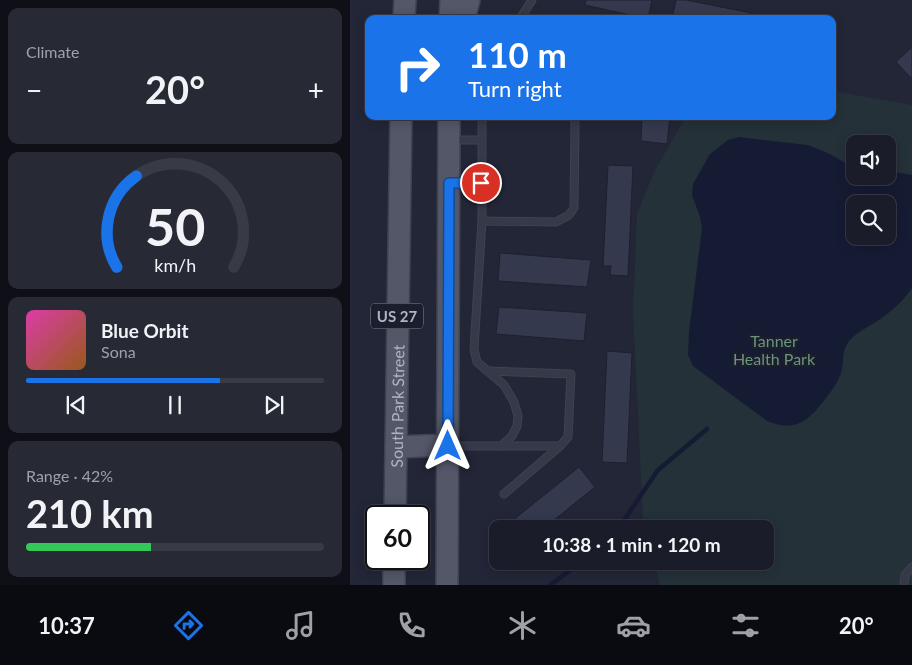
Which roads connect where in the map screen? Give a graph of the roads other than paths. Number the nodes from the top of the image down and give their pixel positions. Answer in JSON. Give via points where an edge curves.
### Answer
{"nodes":[{"id":1,"x":405,"y":0,"type":"edge"},
{"id":2,"x":451,"y":0,"type":"edge"},
{"id":3,"x":469,"y":0,"type":"edge"},
{"id":4,"x":532,"y":0,"type":"edge"},
{"id":5,"x":404,"y":15,"type":"edge"},
{"id":6,"x":450,"y":15,"type":"edge"},
{"id":7,"x":465,"y":15,"type":"edge"},
{"id":8,"x":523,"y":15,"type":"edge"},
{"id":9,"x":401,"y":120,"type":"edge"},
{"id":10,"x":449,"y":120,"type":"edge"},
{"id":11,"x":482,"y":120,"type":"edge"},
{"id":12,"x":575,"y":120,"type":"edge"},
{"id":13,"x":449,"y":140,"type":"junction"},
{"id":14,"x":482,"y":140,"type":"junction"},
{"id":15,"x":449,"y":183,"type":"junction"},
{"id":16,"x":481,"y":183,"type":"junction"},
{"id":17,"x":482,"y":221,"type":"junction"},
{"id":18,"x":488,"y":371,"type":"junction"},
{"id":19,"x":448,"y":446,"type":"junction"},
{"id":20,"x":501,"y":446,"type":"junction"},
{"id":21,"x":560,"y":446,"type":"junction"},
{"id":22,"x":396,"y":447,"type":"junction"},
{"id":23,"x":504,"y":494,"type":"dead end"},
{"id":24,"x":395,"y":505,"type":"edge"},
{"id":25,"x":912,"y":567,"type":"edge"},
{"id":26,"x":394,"y":570,"type":"edge"},
{"id":27,"x":394,"y":585,"type":"edge"},
{"id":28,"x":447,"y":585,"type":"edge"},
{"id":29,"x":904,"y":585,"type":"edge"}],
"edges":[{"from":1,"to":5,"type":"main road"},
{"from":2,"to":6,"type":"main road"},
{"from":3,"to":7,"type":"main road"},
{"from":4,"to":8,"type":"lane"},
{"from":9,"to":22,"type":"main road","name":"South Park Street","number":"US 27"},
{"from":10,"to":13,"type":"main road"},
{"from":11,"to":14,"type":"lane"},
{"from":12,"to":17,"type":"lane","via":[[574,208],[570,215],[556,222]]},
{"from":13,"to":14,"type":"lane"},
{"from":13,"to":15,"type":"main road"},
{"from":14,"to":16,"type":"lane"},
{"from":15,"to":16,"type":"lane"},
{"from":15,"to":19,"type":"main road"},
{"from":16,"to":17,"type":"lane"},
{"from":17,"to":18,"type":"lane","via":[[474,349],[477,362]]},
{"from":18,"to":20,"type":"lane","via":[[504,386],[518,416],[512,436]]},
{"from":18,"to":21,"type":"lane","via":[[571,374],[568,437]]},
{"from":19,"to":20,"type":"lane"},
{"from":19,"to":22,"type":"main road"},
{"from":19,"to":28,"type":"main road"},
{"from":20,"to":21,"type":"lane"},
{"from":21,"to":23,"type":"lane"},
{"from":22,"to":24,"type":"main road","name":"South Park Street","number":"US 27"},
{"from":25,"to":29,"type":"lane","via":[[905,575]]},
{"from":26,"to":27,"type":"main road"}]}
